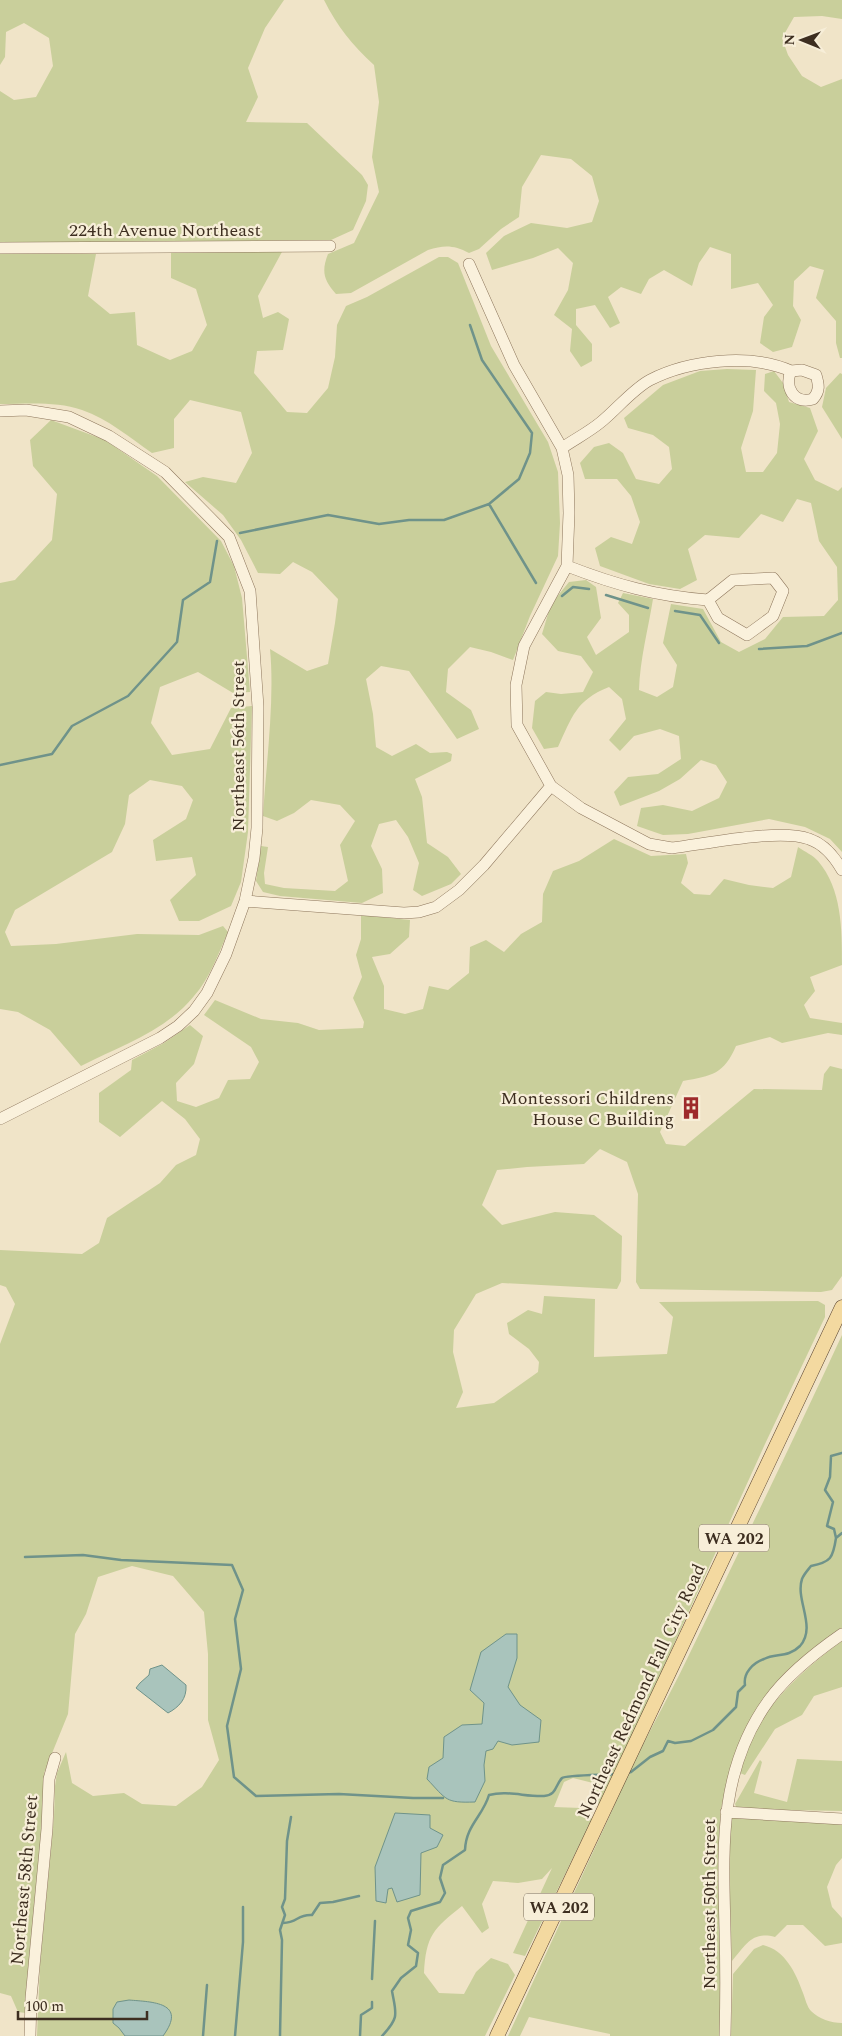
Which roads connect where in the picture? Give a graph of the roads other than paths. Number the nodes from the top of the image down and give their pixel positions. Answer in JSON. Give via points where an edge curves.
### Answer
{"nodes":[{"id":1,"x":330,"y":246,"type":"dead end"},
{"id":2,"x":0,"y":248,"type":"edge"},
{"id":3,"x":469,"y":264,"type":"dead end"},
{"id":4,"x":791,"y":370,"type":"dead end"},
{"id":5,"x":0,"y":411,"type":"edge"},
{"id":6,"x":562,"y":448,"type":"junction"},
{"id":7,"x":567,"y":566,"type":"junction"},
{"id":8,"x":708,"y":600,"type":"junction"},
{"id":9,"x":551,"y":786,"type":"junction"},
{"id":10,"x":842,"y":870,"type":"edge"},
{"id":11,"x":245,"y":902,"type":"junction"},
{"id":12,"x":0,"y":1119,"type":"edge"},
{"id":13,"x":842,"y":1307,"type":"edge"},
{"id":14,"x":842,"y":1634,"type":"edge"},
{"id":15,"x":55,"y":1758,"type":"dead end"},
{"id":16,"x":726,"y":1812,"type":"junction"},
{"id":17,"x":842,"y":1819,"type":"edge"},
{"id":18,"x":30,"y":2036,"type":"edge"},
{"id":19,"x":497,"y":2036,"type":"edge"},
{"id":20,"x":725,"y":2036,"type":"edge"}],
"edges":[{"from":1,"to":2,"type":"street","name":"224th Avenue Northeast"},
{"from":3,"to":6,"type":"street","via":[[514,365]]},
{"from":4,"to":6,"type":"street","via":[[775,364],[717,362],[678,368],[648,381],[600,423]]},
{"from":5,"to":11,"type":"street","name":"Northeast 56th Street","via":[[26,410],[69,417],[109,436],[164,472],[229,537],[250,591],[258,707],[257,828]]},
{"from":6,"to":7,"type":"street","via":[[568,474]]},
{"from":7,"to":8,"type":"street","via":[[606,582],[658,595]]},
{"from":7,"to":9,"type":"street","via":[[524,646],[516,685],[517,725]]},
{"from":8,"to":8,"type":"street","via":[[734,580],[773,578],[783,591],[773,616],[747,635],[718,618]]},
{"from":9,"to":10,"type":"street","via":[[581,808],[659,847],[793,835],[822,846]]},
{"from":9,"to":11,"type":"street","via":[[484,865],[436,907],[404,913]]},
{"from":11,"to":12,"type":"street","name":"Northeast 56th Street","via":[[226,954],[207,993],[178,1026],[126,1056]]},
{"from":13,"to":19,"type":"main road","name":"Northeast Redmond Fall City Road","number":"WA 202"},
{"from":14,"to":16,"type":"street","name":"Northeast 50th Street","via":[[819,1650],[770,1698],[743,1744]]},
{"from":15,"to":18,"type":"street","name":"Northeast 58th Street","via":[[49,1779],[48,1829]]},
{"from":16,"to":17,"type":"street"},
{"from":16,"to":20,"type":"street","name":"Northeast 50th Street"}]}
